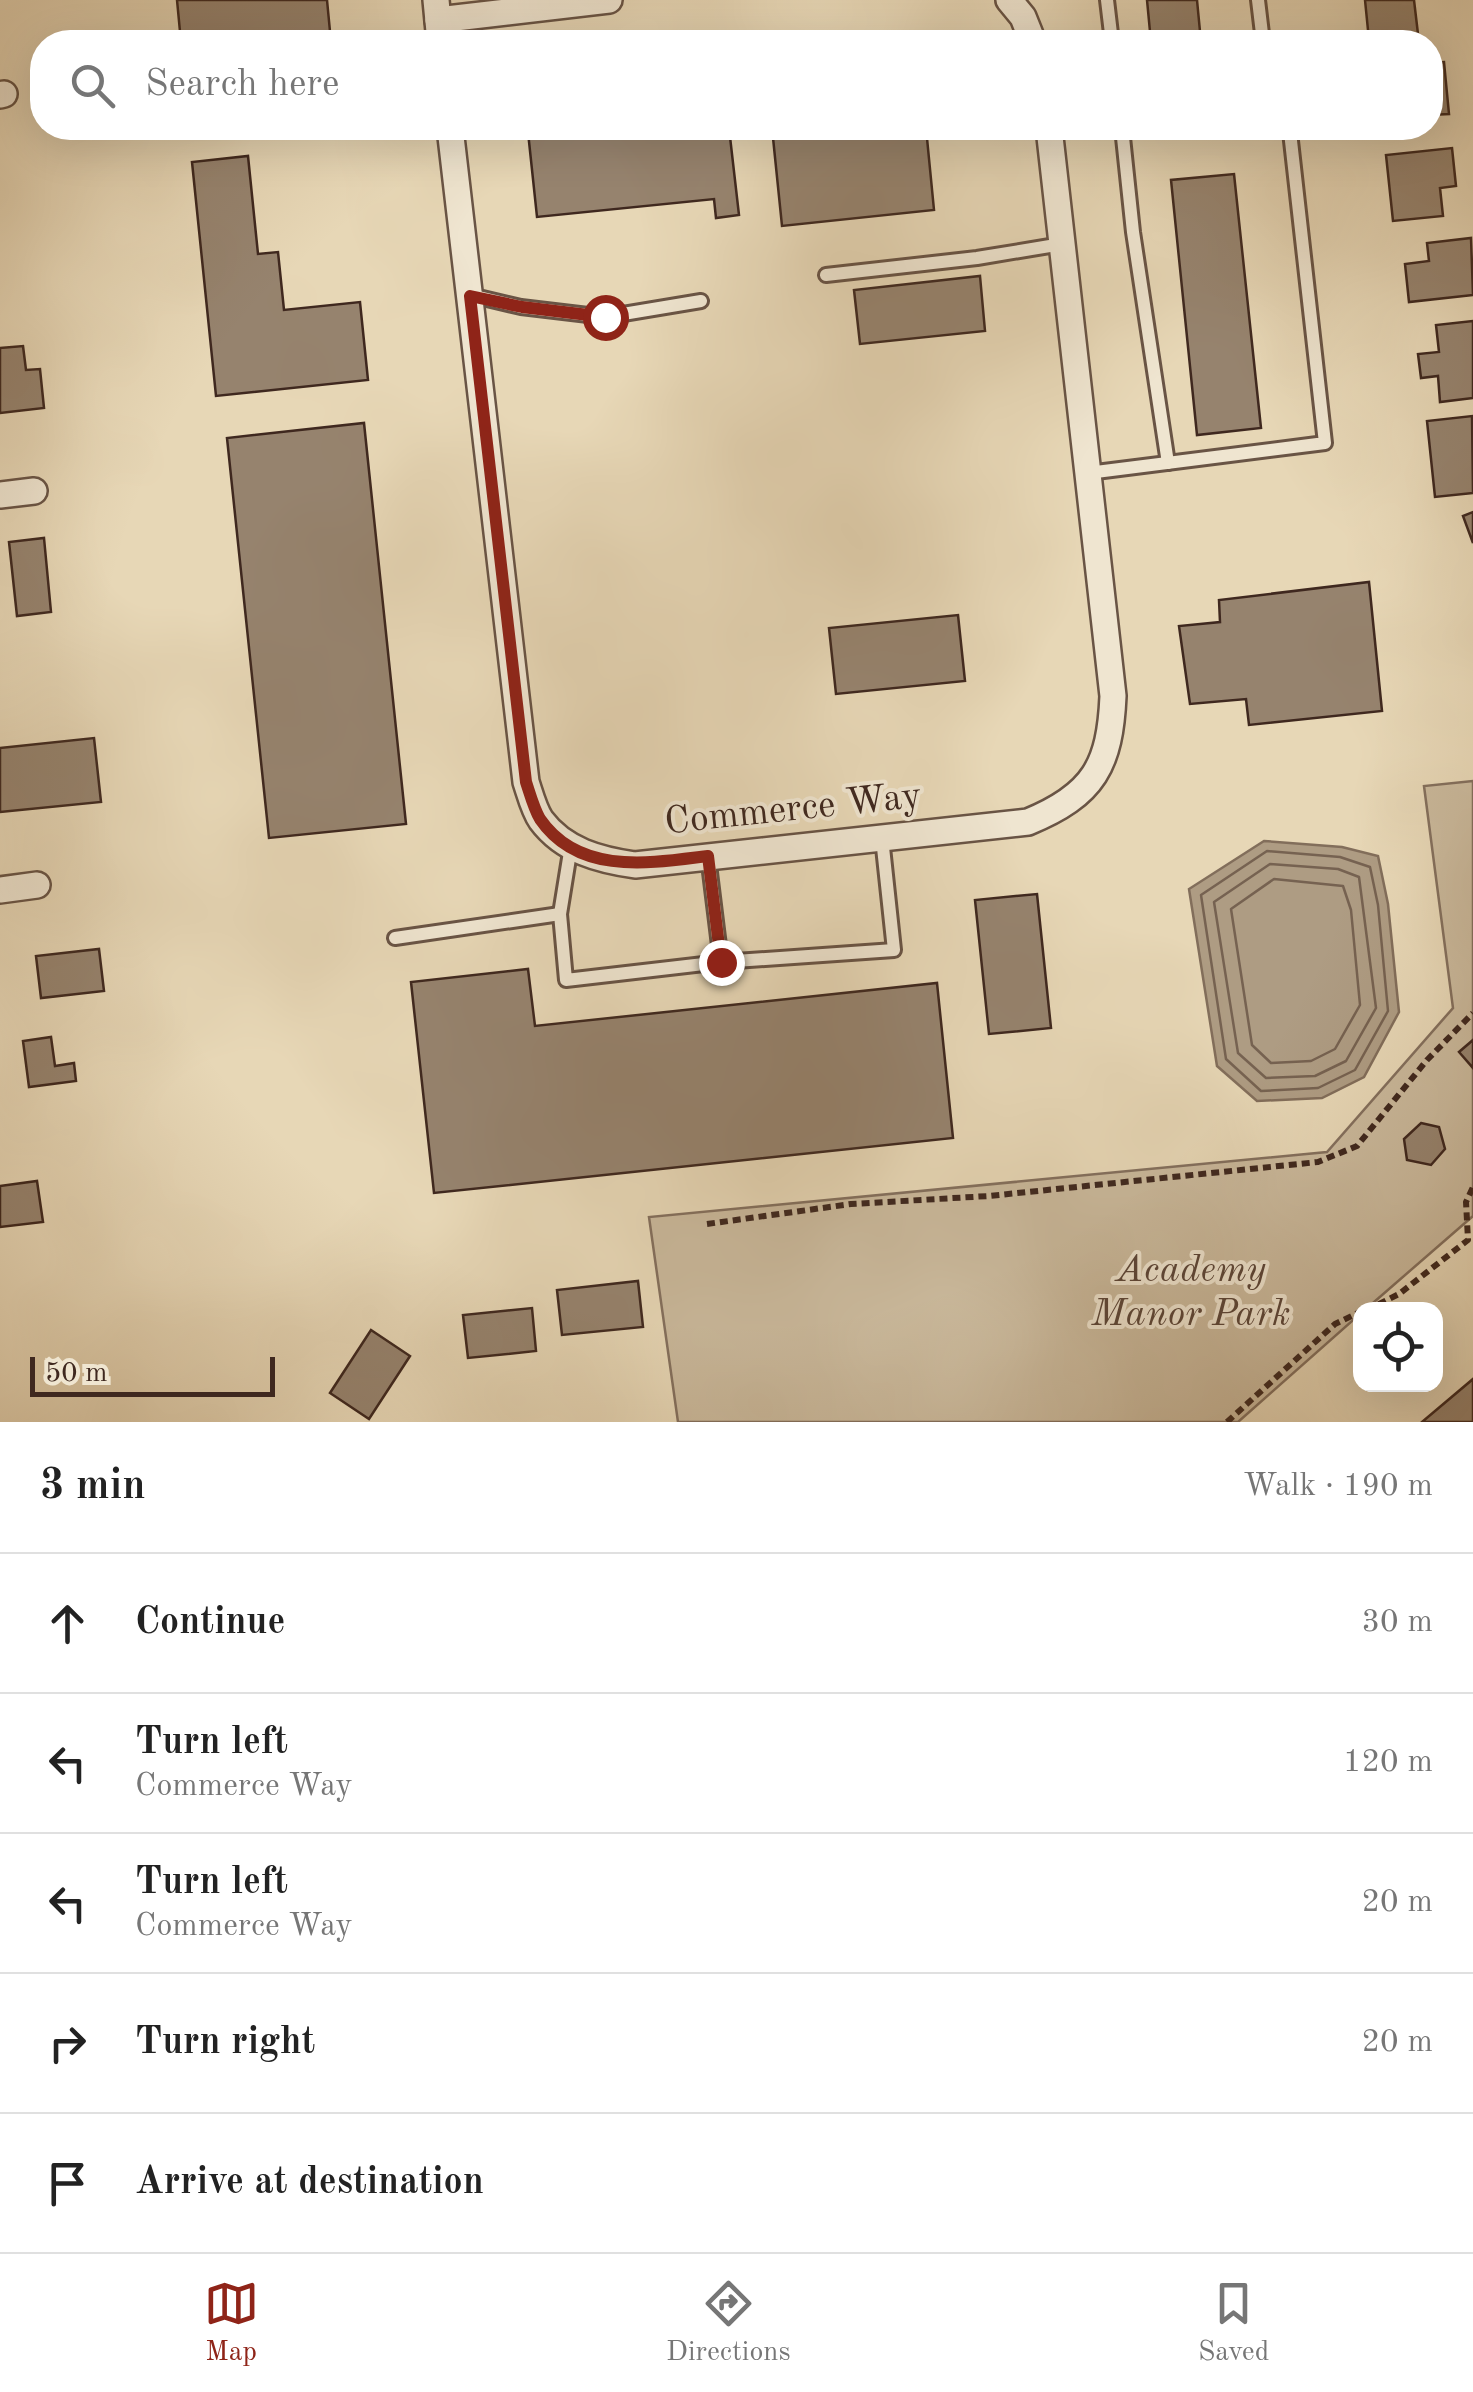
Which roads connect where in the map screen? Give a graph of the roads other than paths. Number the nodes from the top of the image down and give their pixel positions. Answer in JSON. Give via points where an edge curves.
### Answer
{"nodes":[{"id":1,"x":610,"y":0,"type":"edge"},
{"id":2,"x":1009,"y":0,"type":"edge"},
{"id":3,"x":1107,"y":0,"type":"edge"},
{"id":4,"x":1258,"y":0,"type":"edge"},
{"id":5,"x":438,"y":21,"type":"edge"},
{"id":6,"x":1028,"y":30,"type":"edge"},
{"id":7,"x":1111,"y":30,"type":"edge"},
{"id":8,"x":1262,"y":30,"type":"edge"},
{"id":9,"x":451,"y":140,"type":"edge"},
{"id":10,"x":1050,"y":140,"type":"edge"},
{"id":11,"x":1123,"y":140,"type":"edge"},
{"id":12,"x":1291,"y":140,"type":"edge"},
{"id":13,"x":1062,"y":244,"type":"junction"},
{"id":14,"x":826,"y":275,"type":"dead end"},
{"id":15,"x":470,"y":296,"type":"junction"},
{"id":16,"x":701,"y":301,"type":"dead end"},
{"id":17,"x":1168,"y":463,"type":"junction"},
{"id":18,"x":1088,"y":473,"type":"junction"},
{"id":19,"x":34,"y":491,"type":"dead end"},
{"id":20,"x":0,"y":495,"type":"edge"},
{"id":21,"x":882,"y":838,"type":"junction"},
{"id":22,"x":571,"y":845,"type":"junction"},
{"id":23,"x":708,"y":856,"type":"junction"},
{"id":24,"x":37,"y":885,"type":"dead end"},
{"id":25,"x":0,"y":890,"type":"edge"},
{"id":26,"x":560,"y":914,"type":"junction"},
{"id":27,"x":395,"y":938,"type":"dead end"},
{"id":28,"x":721,"y":962,"type":"junction"}],
"edges":[{"from":1,"to":5,"type":"street"},
{"from":2,"to":6,"type":"street"},
{"from":3,"to":7,"type":"lane"},
{"from":4,"to":8,"type":"lane"},
{"from":9,"to":15,"type":"street","name":"Commerce Way"},
{"from":10,"to":13,"type":"street","name":"Commerce Way"},
{"from":11,"to":17,"type":"lane"},
{"from":12,"to":17,"type":"lane","via":[[1325,443]]},
{"from":13,"to":14,"type":"lane"},
{"from":13,"to":18,"type":"street","name":"Commerce Way"},
{"from":15,"to":16,"type":"lane","via":[[605,317]]},
{"from":15,"to":22,"type":"street","name":"Commerce Way","via":[[526,782],[540,819]]},
{"from":17,"to":18,"type":"lane"},
{"from":18,"to":21,"type":"street","name":"Commerce Way","via":[[1112,696],[1111,740],[1090,781],[1062,808],[1028,822]]},
{"from":19,"to":20,"type":"street"},
{"from":21,"to":23,"type":"street","name":"Commerce Way"},
{"from":21,"to":28,"type":"lane","via":[[894,950]]},
{"from":22,"to":23,"type":"street","name":"Commerce Way","via":[[598,860],[635,864]]},
{"from":22,"to":26,"type":"lane"},
{"from":23,"to":28,"type":"lane"},
{"from":24,"to":25,"type":"street"},
{"from":26,"to":27,"type":"lane"},
{"from":26,"to":28,"type":"lane","via":[[566,980]]}]}
